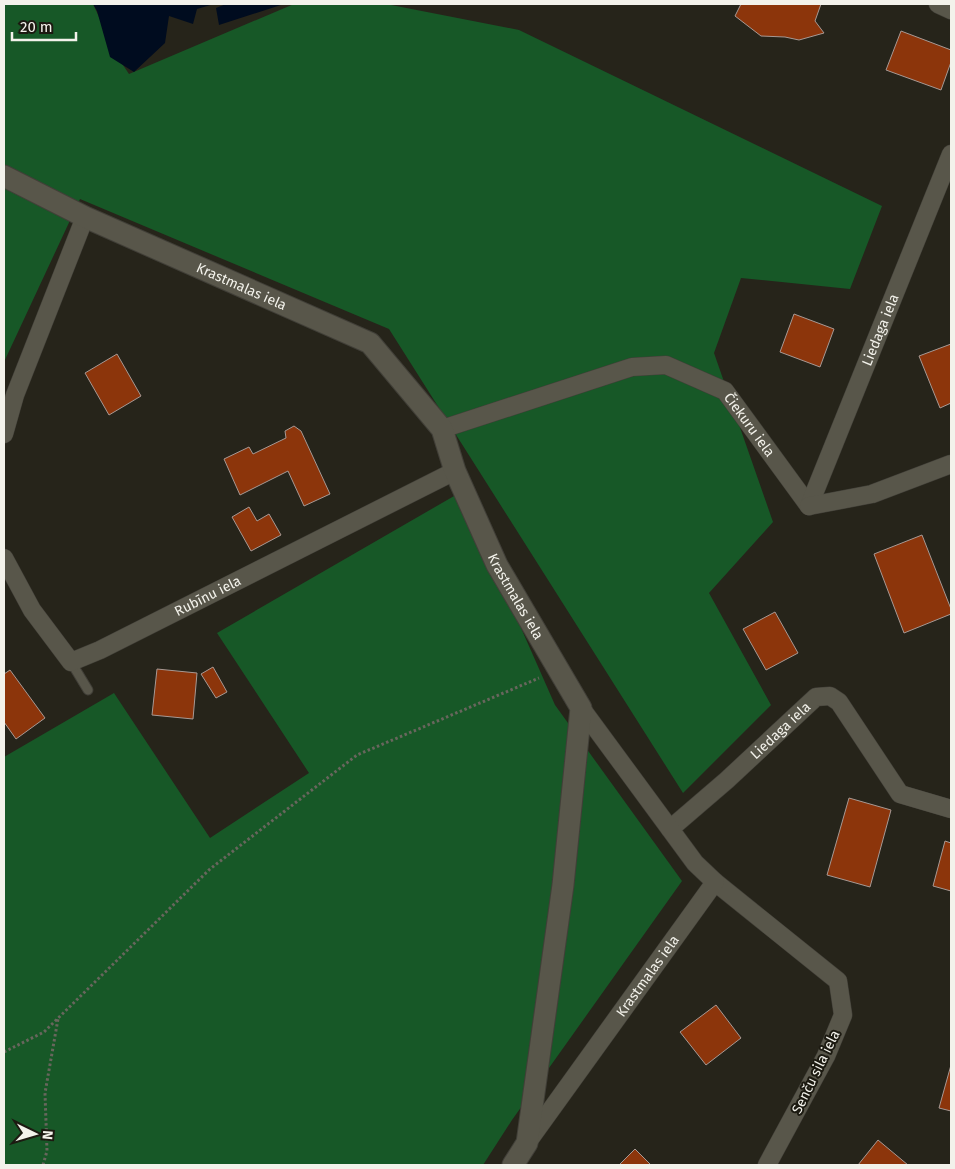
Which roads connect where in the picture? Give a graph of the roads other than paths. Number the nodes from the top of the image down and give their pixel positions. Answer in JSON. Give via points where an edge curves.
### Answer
{"nodes":[{"id":1,"x":938,"y":4,"type":"edge"},
{"id":2,"x":951,"y":10,"type":"edge"},
{"id":3,"x":951,"y":154,"type":"edge"},
{"id":4,"x":4,"y":176,"type":"edge"},
{"id":5,"x":85,"y":217,"type":"junction"},
{"id":6,"x":442,"y":429,"type":"junction"},
{"id":7,"x":4,"y":434,"type":"edge"},
{"id":8,"x":951,"y":464,"type":"edge"},
{"id":9,"x":455,"y":471,"type":"junction"},
{"id":10,"x":809,"y":506,"type":"junction"},
{"id":11,"x":4,"y":558,"type":"edge"},
{"id":12,"x":71,"y":662,"type":"junction"},
{"id":13,"x":88,"y":690,"type":"dead end"},
{"id":14,"x":581,"y":708,"type":"junction"},
{"id":15,"x":951,"y":809,"type":"edge"},
{"id":16,"x":670,"y":829,"type":"junction"},
{"id":17,"x":715,"y":882,"type":"junction"},
{"id":18,"x":527,"y":1142,"type":"junction"},
{"id":19,"x":513,"y":1165,"type":"edge"},
{"id":20,"x":767,"y":1165,"type":"edge"}],
"edges":[{"from":1,"to":2,"type":"street"},
{"from":3,"to":10,"type":"street","name":"Liedaga iela"},
{"from":4,"to":5,"type":"street","name":"Krastmalas iela"},
{"from":5,"to":6,"type":"street","name":"Krastmalas iela","via":[[370,343]]},
{"from":5,"to":7,"type":"street","via":[[15,395]]},
{"from":6,"to":9,"type":"street","name":"Krastmalas iela"},
{"from":6,"to":10,"type":"street","name":"Čiekuru iela","via":[[632,366],[666,365],[725,391]]},
{"from":8,"to":10,"type":"street","via":[[872,494]]},
{"from":9,"to":12,"type":"street","name":"Rubīnu iela"},
{"from":9,"to":14,"type":"street","name":"Krastmalas iela","via":[[497,565]]},
{"from":11,"to":12,"type":"street","via":[[32,610]]},
{"from":12,"to":13,"type":"lane"},
{"from":14,"to":16,"type":"street","name":"Krastmalas iela"},
{"from":14,"to":18,"type":"street","via":[[563,885]]},
{"from":15,"to":16,"type":"street","name":"Liedaga iela","via":[[900,794],[839,702],[830,696],[816,697],[728,780]]},
{"from":16,"to":17,"type":"street","name":"Krastmalas iela"},
{"from":17,"to":18,"type":"street","name":"Krastmalas iela"},
{"from":17,"to":20,"type":"street","name":"Senču sila iela","via":[[838,981],[843,1015],[826,1056]]},
{"from":18,"to":19,"type":"street","name":"Krastmalas iela"}]}
